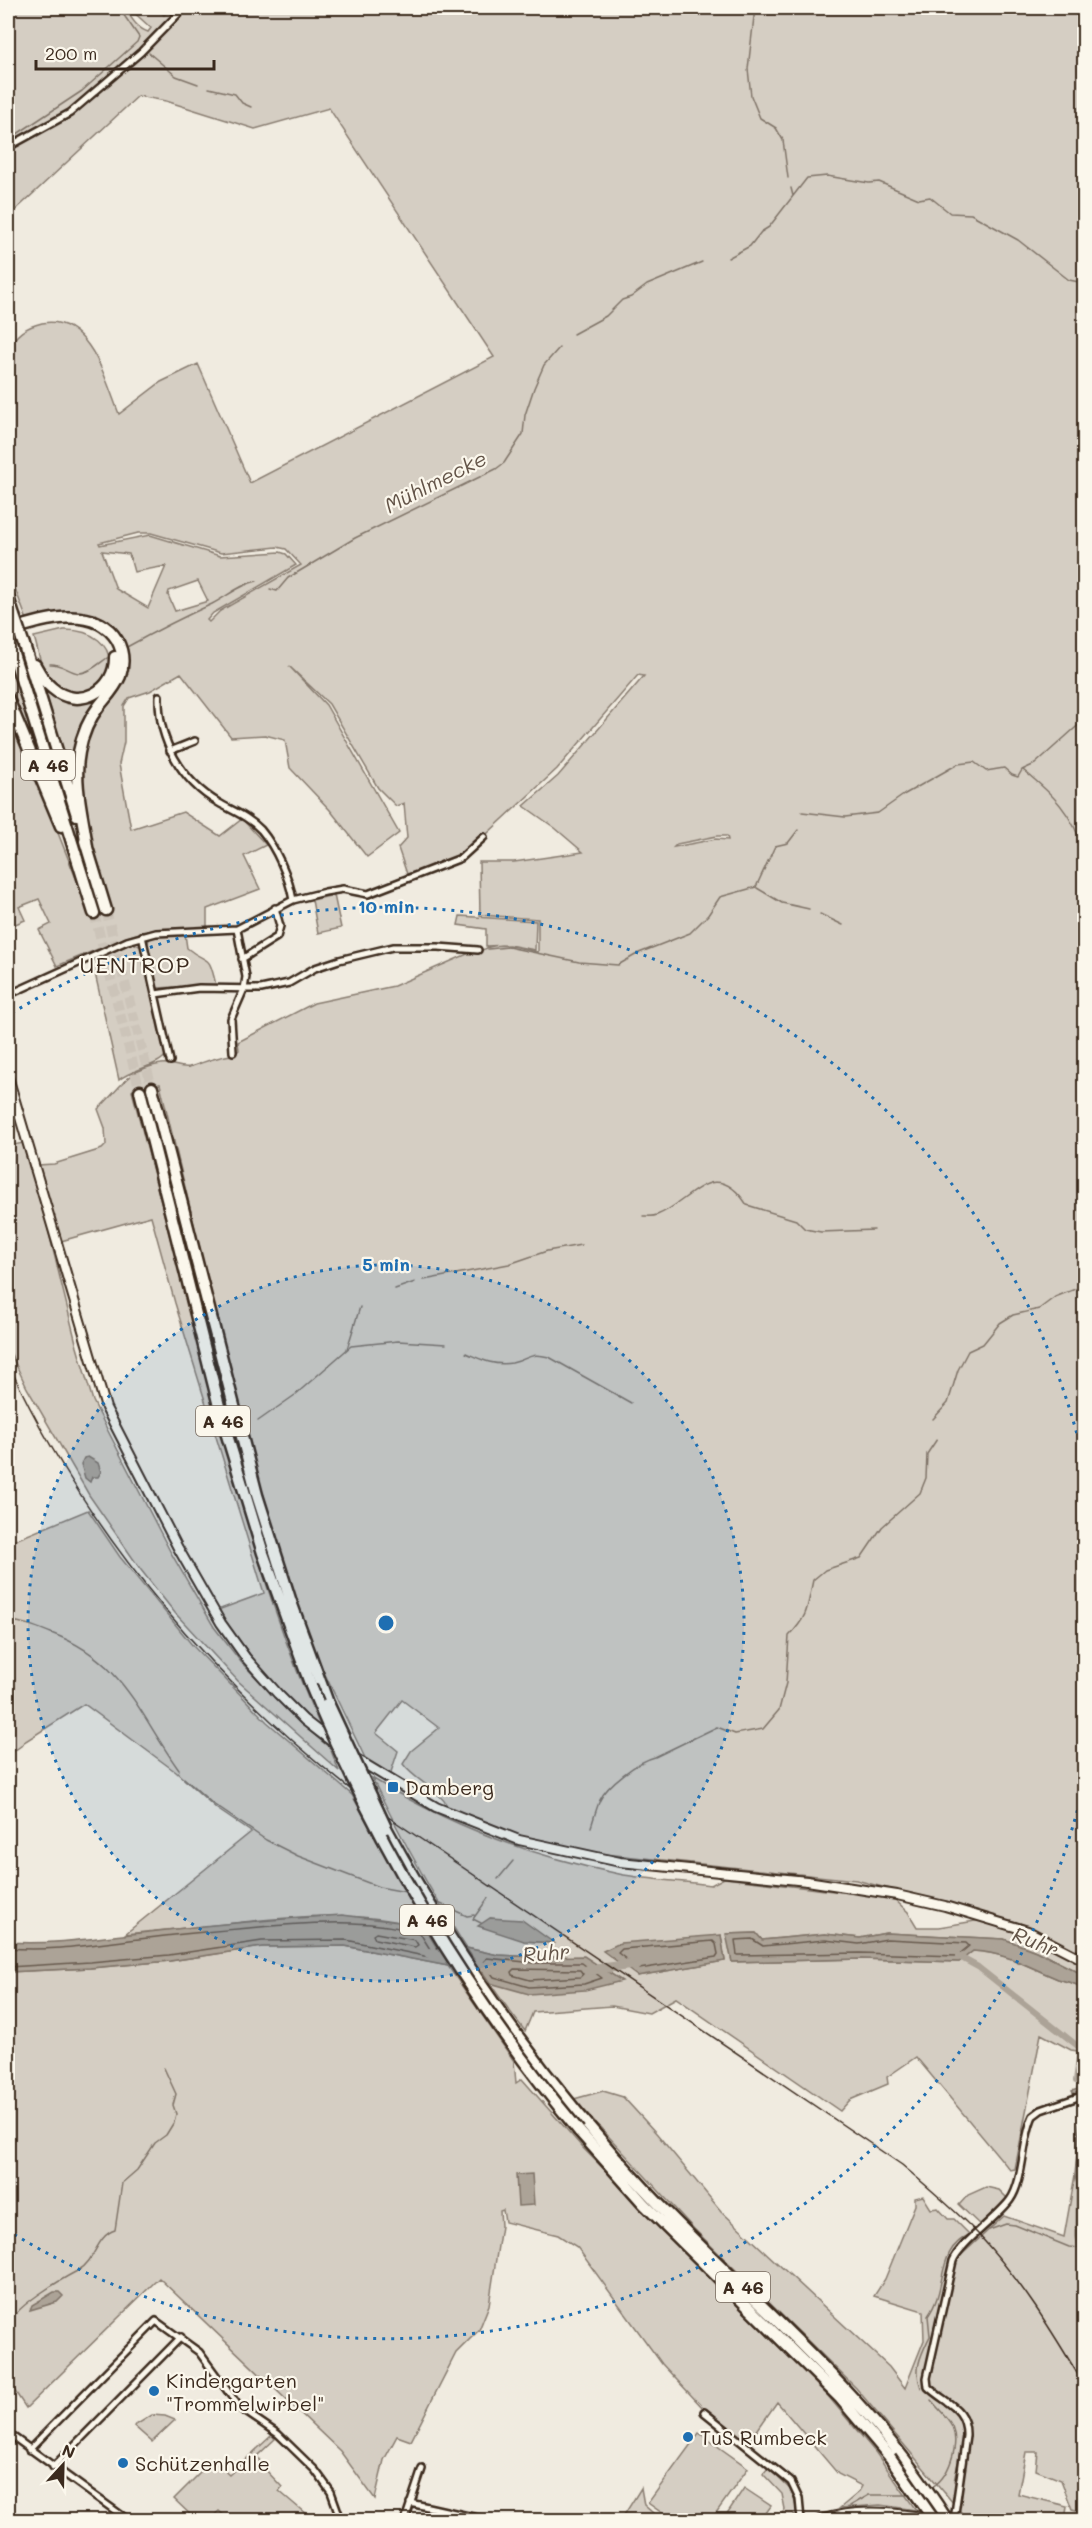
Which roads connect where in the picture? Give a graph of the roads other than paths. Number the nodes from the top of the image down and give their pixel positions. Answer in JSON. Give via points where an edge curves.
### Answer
{"nodes":[{"id":1,"x":184,"y":8,"type":"edge"},
{"id":2,"x":8,"y":147,"type":"edge"},
{"id":3,"x":8,"y":597,"type":"edge"},
{"id":4,"x":8,"y":631,"type":"edge"},
{"id":5,"x":8,"y":638,"type":"edge"},
{"id":6,"x":24,"y":645,"type":"junction"},
{"id":7,"x":159,"y":696,"type":"dead end"},
{"id":8,"x":8,"y":699,"type":"edge"},
{"id":9,"x":195,"y":741,"type":"dead end"},
{"id":10,"x":170,"y":750,"type":"junction"},
{"id":11,"x":484,"y":837,"type":"dead end"},
{"id":12,"x":87,"y":847,"type":"junction"},
{"id":13,"x":85,"y":879,"type":"junction"},
{"id":14,"x":293,"y":900,"type":"junction"},
{"id":15,"x":275,"y":908,"type":"junction"},
{"id":16,"x":106,"y":910,"type":"tunnel mouth"},
{"id":17,"x":94,"y":913,"type":"tunnel mouth"},
{"id":18,"x":237,"y":929,"type":"junction"},
{"id":19,"x":142,"y":936,"type":"junction"},
{"id":20,"x":478,"y":950,"type":"dead end"},
{"id":21,"x":242,"y":959,"type":"junction"},
{"id":22,"x":244,"y":989,"type":"junction"},
{"id":23,"x":8,"y":994,"type":"edge"},
{"id":24,"x":155,"y":994,"type":"junction"},
{"id":25,"x":233,"y":1052,"type":"dead end"},
{"id":26,"x":170,"y":1061,"type":"dead end"},
{"id":27,"x":8,"y":1077,"type":"edge"},
{"id":28,"x":152,"y":1088,"type":"tunnel mouth"},
{"id":29,"x":140,"y":1091,"type":"tunnel mouth"},
{"id":30,"x":1084,"y":1960,"type":"edge"},
{"id":31,"x":1084,"y":2095,"type":"edge"},
{"id":32,"x":583,"y":2128,"type":"junction"},
{"id":33,"x":181,"y":2337,"type":"junction"},
{"id":34,"x":704,"y":2412,"type":"dead end"},
{"id":35,"x":8,"y":2433,"type":"edge"},
{"id":36,"x":29,"y":2450,"type":"junction"},
{"id":37,"x":53,"y":2467,"type":"junction"},
{"id":38,"x":423,"y":2469,"type":"dead end"},
{"id":39,"x":410,"y":2503,"type":"junction"},
{"id":40,"x":128,"y":2520,"type":"edge"},
{"id":41,"x":341,"y":2520,"type":"edge"},
{"id":42,"x":405,"y":2520,"type":"edge"},
{"id":43,"x":486,"y":2520,"type":"edge"},
{"id":44,"x":801,"y":2520,"type":"edge"},
{"id":45,"x":819,"y":2520,"type":"edge"},
{"id":46,"x":934,"y":2520,"type":"edge"},
{"id":47,"x":946,"y":2520,"type":"edge"},
{"id":48,"x":954,"y":2520,"type":"edge"}],
"edges":[{"from":1,"to":2,"type":"street","via":[[141,52],[70,113]]},
{"from":3,"to":6,"type":"highway","number":"A 46","bridge":true},
{"from":4,"to":12,"type":"highway","via":[[79,617],[102,625],[120,647],[122,665],[118,679],[87,727],[78,761]]},
{"from":5,"to":6,"type":"highway","via":[[54,626],[92,627],[104,634],[113,648],[112,676],[104,688],[90,696],[66,696],[44,681]]},
{"from":5,"to":13,"type":"highway","number":"A 46","bridge":true},
{"from":6,"to":12,"type":"highway","number":"A 46"},
{"from":7,"to":10,"type":"street"},
{"from":8,"to":13,"type":"highway"},
{"from":9,"to":10,"type":"street"},
{"from":10,"to":14,"type":"street","via":[[196,786],[261,830],[287,874]]},
{"from":11,"to":14,"type":"street","via":[[461,858],[368,894],[343,889]]},
{"from":12,"to":16,"type":"highway","number":"A 46"},
{"from":13,"to":17,"type":"highway","number":"A 46"},
{"from":14,"to":15,"type":"street"},
{"from":15,"to":18,"type":"street"},
{"from":15,"to":21,"type":"street","via":[[280,926],[277,937]]},
{"from":18,"to":19,"type":"street"},
{"from":18,"to":21,"type":"street"},
{"from":19,"to":23,"type":"street"},
{"from":19,"to":24,"type":"street"},
{"from":20,"to":22,"type":"street","via":[[393,947],[315,968],[289,983]]},
{"from":21,"to":22,"type":"street"},
{"from":22,"to":24,"type":"street","via":[[199,988]]},
{"from":22,"to":25,"type":"street","via":[[231,1019]]},
{"from":24,"to":26,"type":"street"},
{"from":27,"to":30,"type":"main road","via":[[106,1408],[221,1623],[246,1658],[304,1720],[346,1753],[436,1807],[519,1840],[620,1862],[823,1883],[917,1899],[1028,1931]]},
{"from":28,"to":32,"type":"highway","number":"A 46","bridge":true,"via":[[256,1495],[328,1702],[371,1797],[430,1906],[503,2019]]},
{"from":29,"to":32,"type":"highway","number":"A 46","bridge":true,"via":[[223,1422],[270,1573],[311,1686],[364,1805],[427,1920],[498,2028]]},
{"from":31,"to":48,"type":"street","via":[[1033,2116],[1012,2197],[953,2261],[927,2383],[959,2409],[966,2425]]},
{"from":32,"to":46,"type":"highway","number":"A 46","bridge":true,"via":[[652,2211],[840,2398],[890,2457]]},
{"from":32,"to":47,"type":"highway","number":"A 46","via":[[848,2390],[899,2450]]},
{"from":33,"to":36,"type":"street","via":[[156,2321]]},
{"from":33,"to":37,"type":"street"},
{"from":33,"to":41,"type":"street","via":[[205,2360],[243,2411],[278,2434],[315,2470],[331,2492]]},
{"from":34,"to":44,"type":"street","via":[[791,2482],[799,2499]]},
{"from":35,"to":36,"type":"street"},
{"from":36,"to":37,"type":"street"},
{"from":37,"to":40,"type":"street"},
{"from":38,"to":39,"type":"street"},
{"from":39,"to":42,"type":"street"},
{"from":39,"to":43,"type":"street"},
{"from":45,"to":47,"type":"street","via":[[874,2512]]}]}
